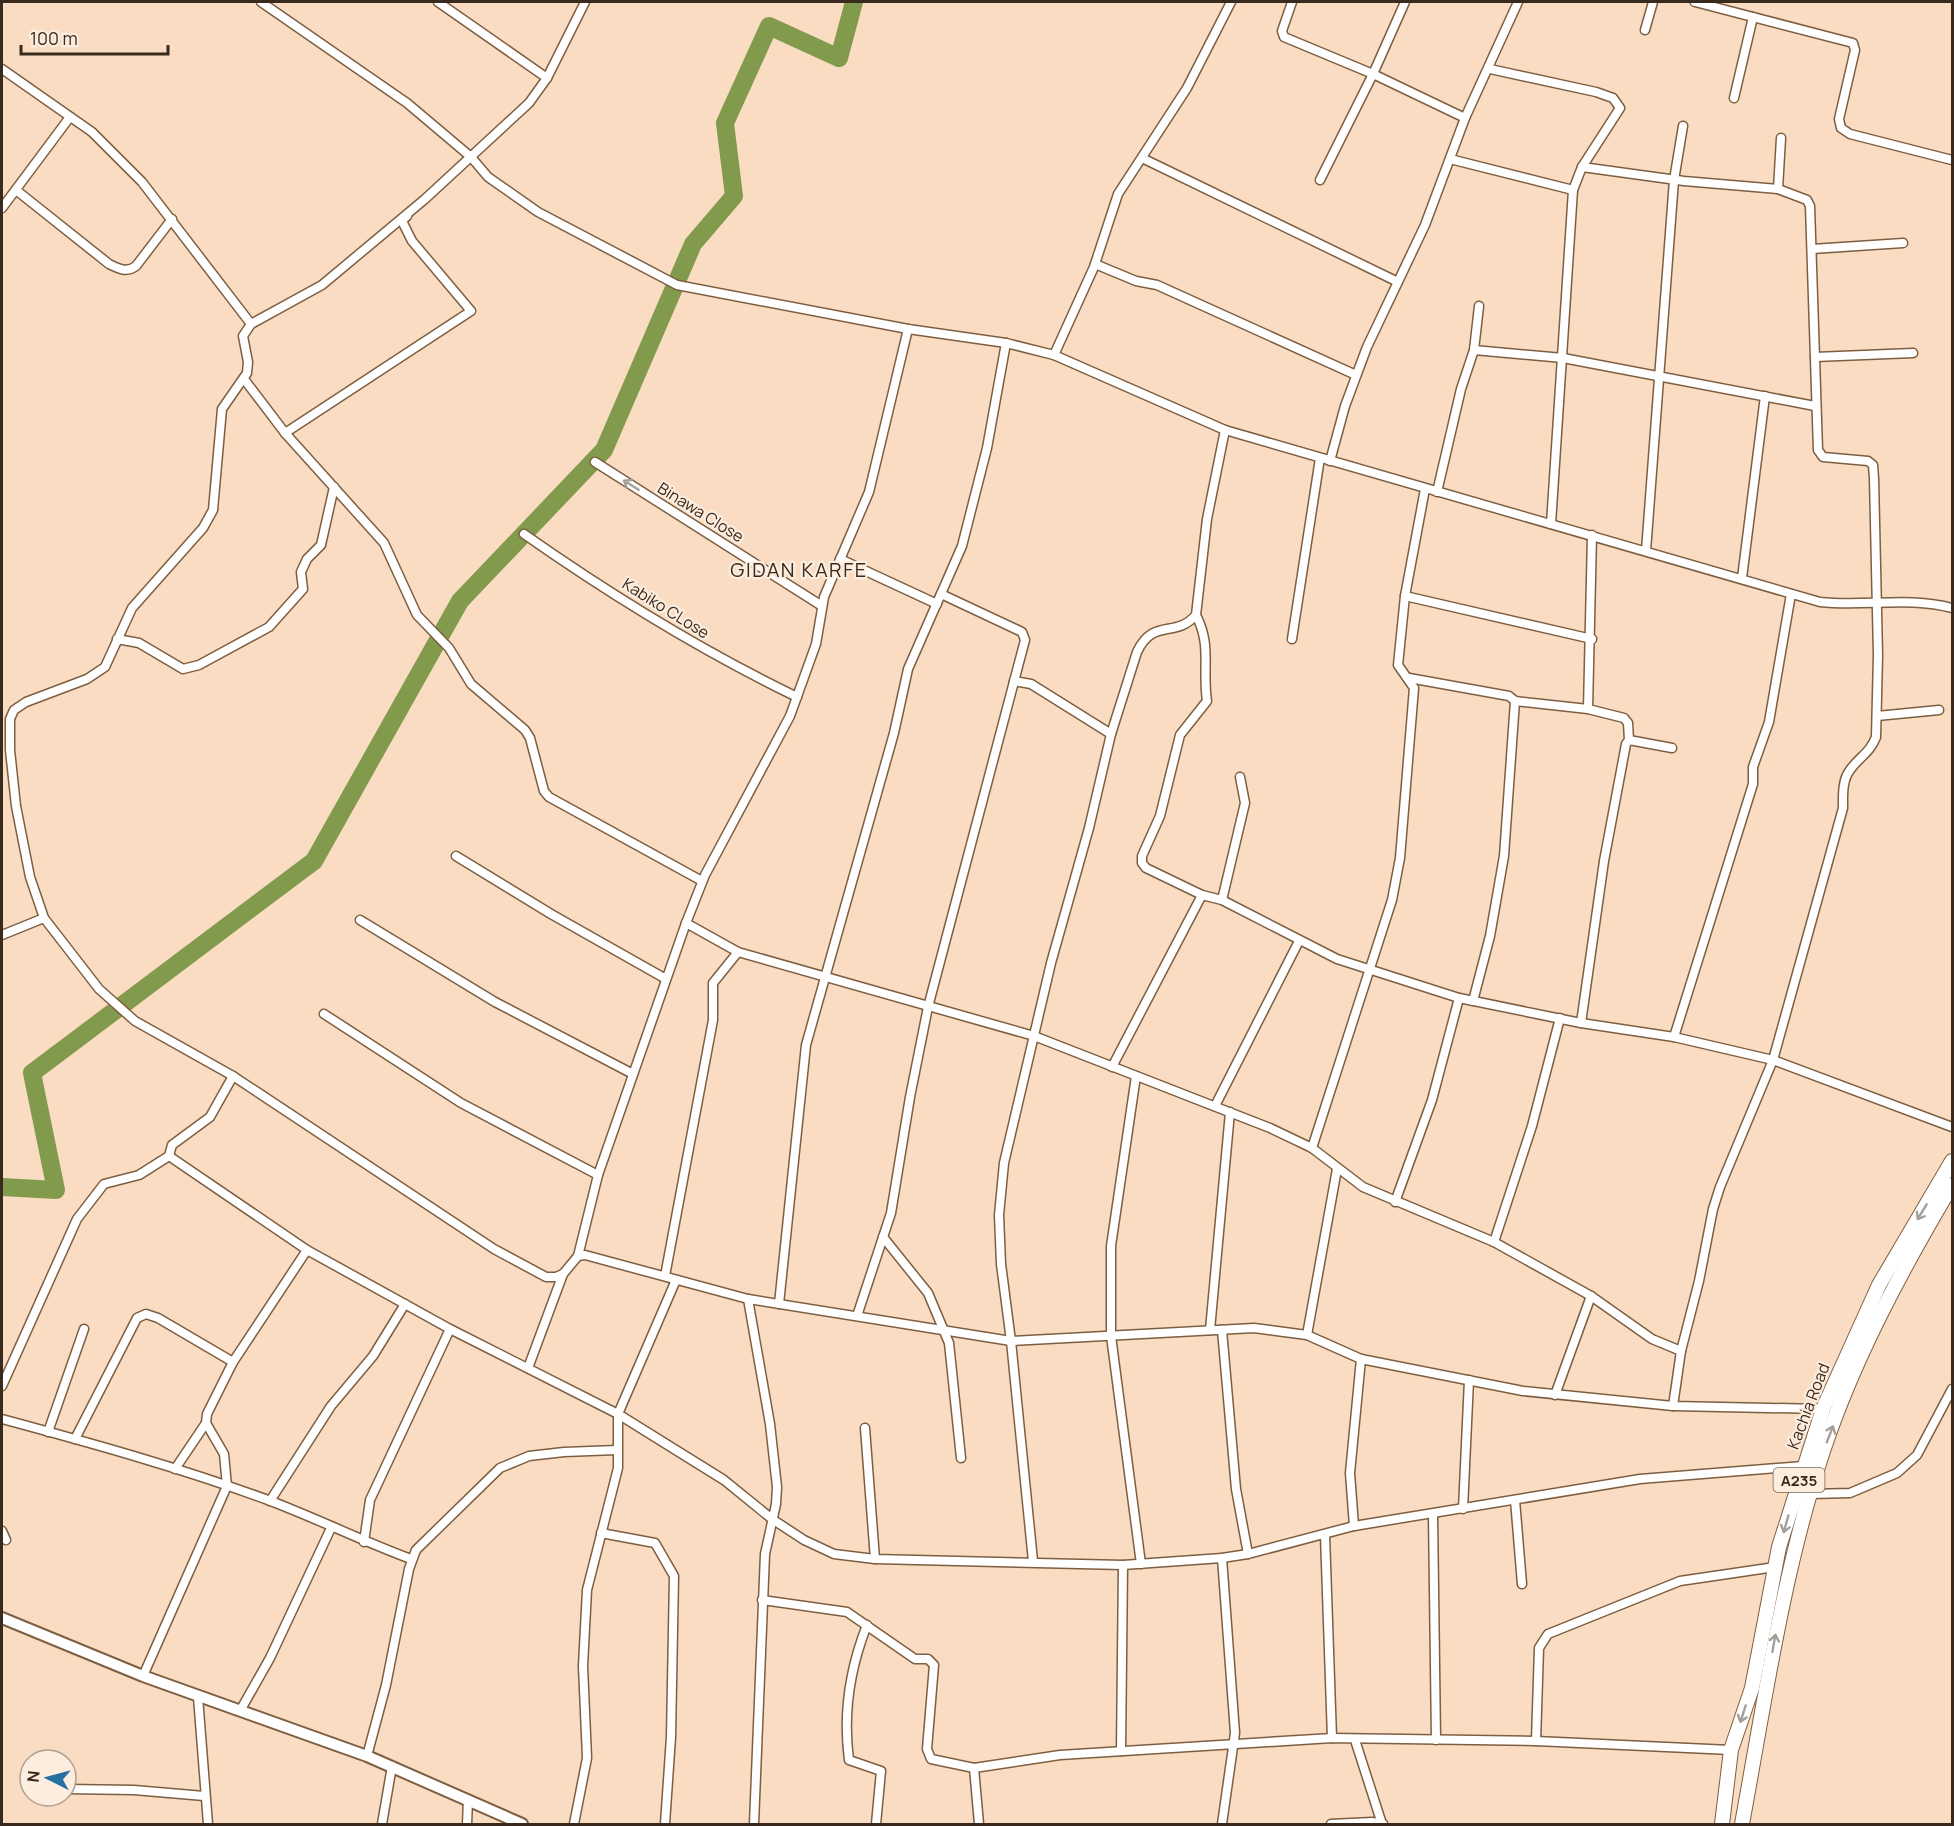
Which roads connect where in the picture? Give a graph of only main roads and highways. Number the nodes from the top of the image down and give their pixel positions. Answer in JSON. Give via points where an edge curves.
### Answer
{"nodes":[{"id":1,"x":1953,"y":1161,"type":"edge"},
{"id":2,"x":1953,"y":1185,"type":"edge"},
{"id":3,"x":1722,"y":1824,"type":"edge"},
{"id":4,"x":1742,"y":1824,"type":"edge"}],
"edges":[{"from":1,"to":3,"type":"highway","name":"Kachia Road","number":"A235","one_way":true,"via":[[1880,1285],[1823,1409],[1803,1466],[1775,1567],[1752,1688],[1731,1750]]},
{"from":4,"to":2,"type":"highway","name":"Kachia Road","number":"A235","one_way":true,"via":[[1778,1621],[1824,1449],[1872,1333]]}]}
